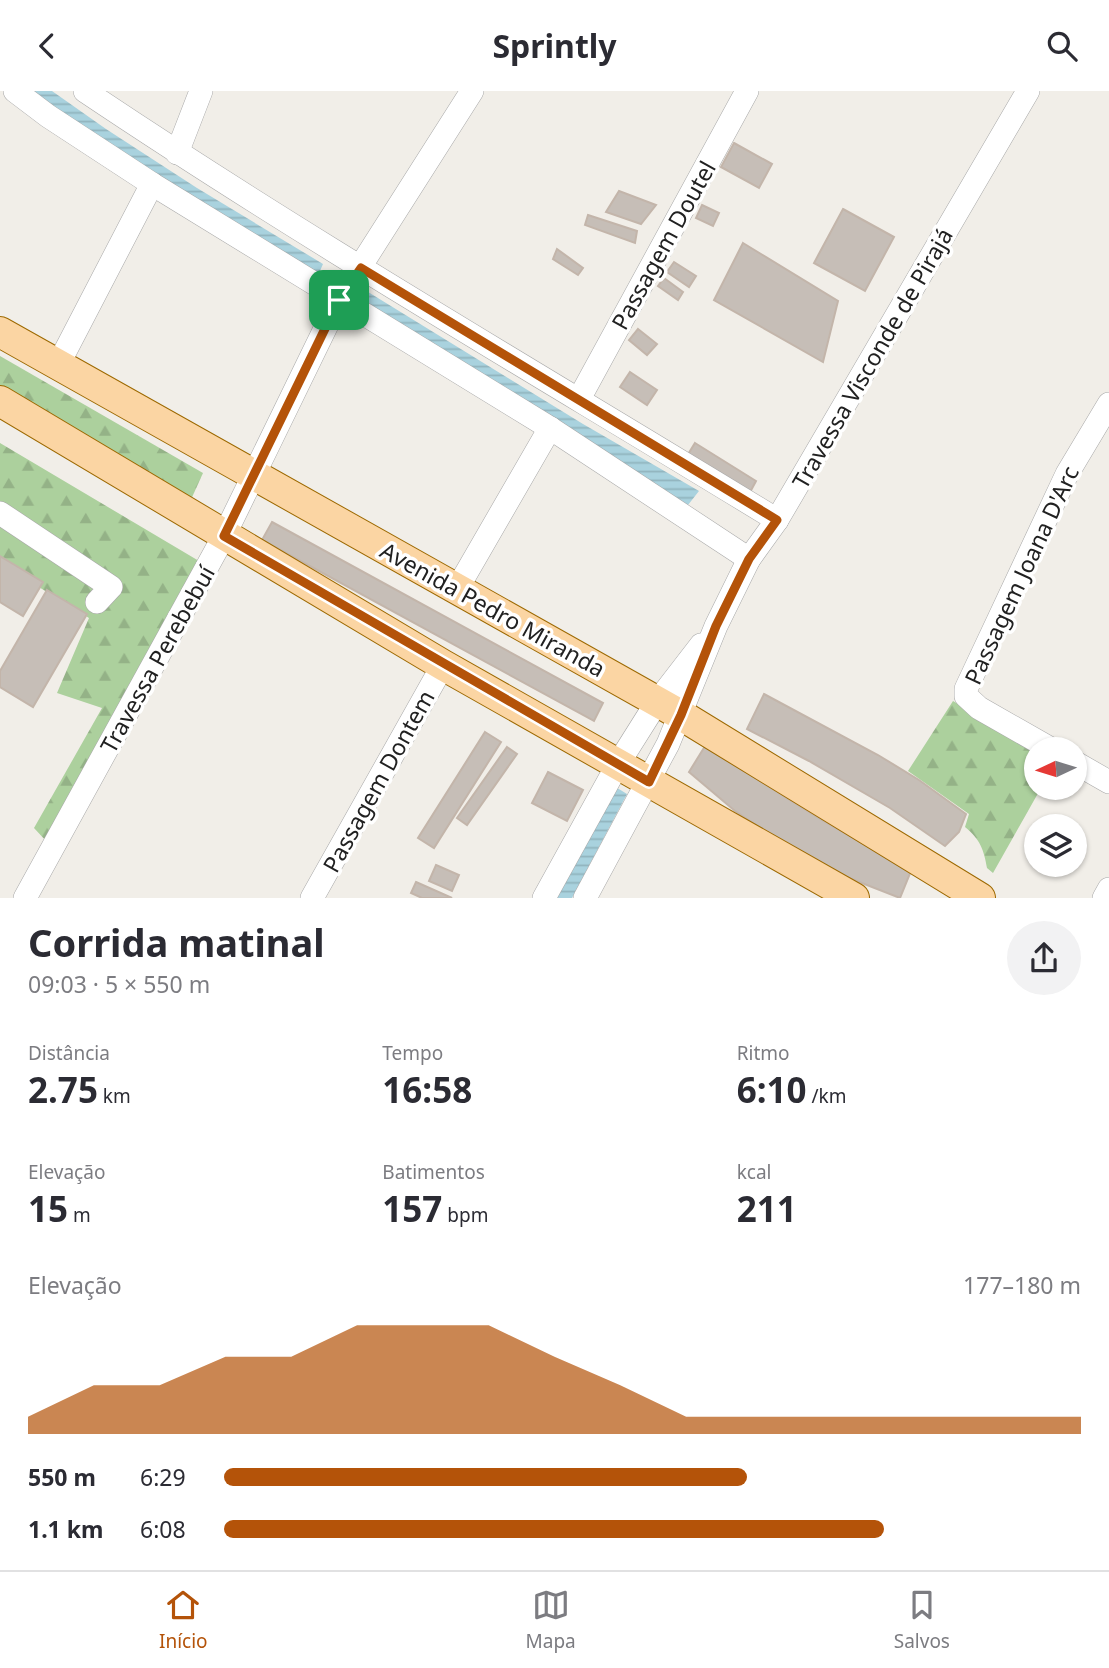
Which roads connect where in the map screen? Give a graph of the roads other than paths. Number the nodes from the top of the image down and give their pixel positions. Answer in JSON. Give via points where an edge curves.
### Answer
{"nodes":[{"id":1,"x":16,"y":91,"type":"edge"},
{"id":2,"x":85,"y":91,"type":"edge"},
{"id":3,"x":201,"y":91,"type":"edge"},
{"id":4,"x":472,"y":91,"type":"edge"},
{"id":5,"x":747,"y":91,"type":"edge"},
{"id":6,"x":1028,"y":91,"type":"edge"},
{"id":7,"x":177,"y":153,"type":"junction"},
{"id":8,"x":152,"y":184,"type":"junction"},
{"id":9,"x":361,"y":268,"type":"junction"},
{"id":10,"x":339,"y":300,"type":"junction"},
{"id":11,"x":0,"y":332,"type":"edge"},
{"id":12,"x":58,"y":365,"type":"junction"},
{"id":13,"x":579,"y":399,"type":"junction"},
{"id":14,"x":0,"y":401,"type":"edge"},
{"id":15,"x":1109,"y":404,"type":"edge"},
{"id":16,"x":550,"y":428,"type":"junction"},
{"id":17,"x":255,"y":475,"type":"junction"},
{"id":18,"x":0,"y":513,"type":"edge"},
{"id":19,"x":777,"y":520,"type":"junction"},
{"id":20,"x":224,"y":536,"type":"junction"},
{"id":21,"x":749,"y":559,"type":"junction"},
{"id":22,"x":457,"y":589,"type":"junction"},
{"id":23,"x":97,"y":602,"type":"dead end"},
{"id":24,"x":443,"y":665,"type":"junction"},
{"id":25,"x":669,"y":708,"type":"junction"},
{"id":26,"x":1030,"y":737,"type":"edge"},
{"id":27,"x":618,"y":764,"type":"junction"},
{"id":28,"x":1087,"y":769,"type":"edge"},
{"id":29,"x":649,"y":782,"type":"junction"},
{"id":30,"x":1109,"y":782,"type":"edge"},
{"id":31,"x":1109,"y":889,"type":"edge"},
{"id":32,"x":25,"y":898,"type":"edge"},
{"id":33,"x":312,"y":898,"type":"edge"},
{"id":34,"x":544,"y":898,"type":"edge"},
{"id":35,"x":585,"y":898,"type":"edge"},
{"id":36,"x":854,"y":898,"type":"edge"},
{"id":37,"x":980,"y":898,"type":"edge"},
{"id":38,"x":1104,"y":898,"type":"edge"}],
"edges":[{"from":1,"to":8,"type":"street"},
{"from":2,"to":7,"type":"street"},
{"from":3,"to":7,"type":"street"},
{"from":4,"to":9,"type":"street","name":"Travessa Perebebuí"},
{"from":5,"to":13,"type":"street","name":"Passagem Doutel"},
{"from":6,"to":19,"type":"street","name":"Travessa Visconde de Pirajá"},
{"from":7,"to":9,"type":"street"},
{"from":8,"to":10,"type":"street"},
{"from":8,"to":12,"type":"street"},
{"from":9,"to":10,"type":"street","name":"Travessa Perebebuí"},
{"from":9,"to":13,"type":"street"},
{"from":10,"to":16,"type":"street"},
{"from":10,"to":17,"type":"street","name":"Travessa Perebebuí"},
{"from":11,"to":12,"type":"main road","name":"Avenida Pedro Miranda"},
{"from":12,"to":17,"type":"main road","name":"Avenida Pedro Miranda"},
{"from":13,"to":19,"type":"street"},
{"from":14,"to":20,"type":"main road"},
{"from":15,"to":26,"type":"street","name":"Passagem Joana D'Arc","via":[[1067,474],[966,689],[979,708]]},
{"from":16,"to":21,"type":"street"},
{"from":16,"to":22,"type":"street"},
{"from":17,"to":20,"type":"street","name":"Travessa Perebebuí"},
{"from":17,"to":22,"type":"main road","name":"Avenida Pedro Miranda"},
{"from":18,"to":23,"type":"street","via":[[111,587]]},
{"from":19,"to":21,"type":"street","name":"Travessa Visconde de Pirajá"},
{"from":20,"to":24,"type":"main road"},
{"from":20,"to":32,"type":"street","name":"Travessa Perebebuí"},
{"from":21,"to":25,"type":"street","name":"Travessa Visconde de Pirajá"},
{"from":22,"to":25,"type":"main road","name":"Avenida Pedro Miranda"},
{"from":24,"to":27,"type":"main road"},
{"from":24,"to":33,"type":"street","name":"Passagem Dontem"},
{"from":25,"to":27,"type":"street","name":"Travessa Visconde de Pirajá"},
{"from":25,"to":29,"type":"street","name":"Travessa Visconde de Pirajá"},
{"from":25,"to":37,"type":"main road","name":"Avenida Pedro Miranda"},
{"from":27,"to":29,"type":"main road"},
{"from":27,"to":34,"type":"street","name":"Travessa Visconde de Pirajá"},
{"from":28,"to":30,"type":"street"},
{"from":29,"to":35,"type":"street","name":"Travessa Visconde de Pirajá"},
{"from":29,"to":36,"type":"main road"},
{"from":31,"to":38,"type":"street"}]}
